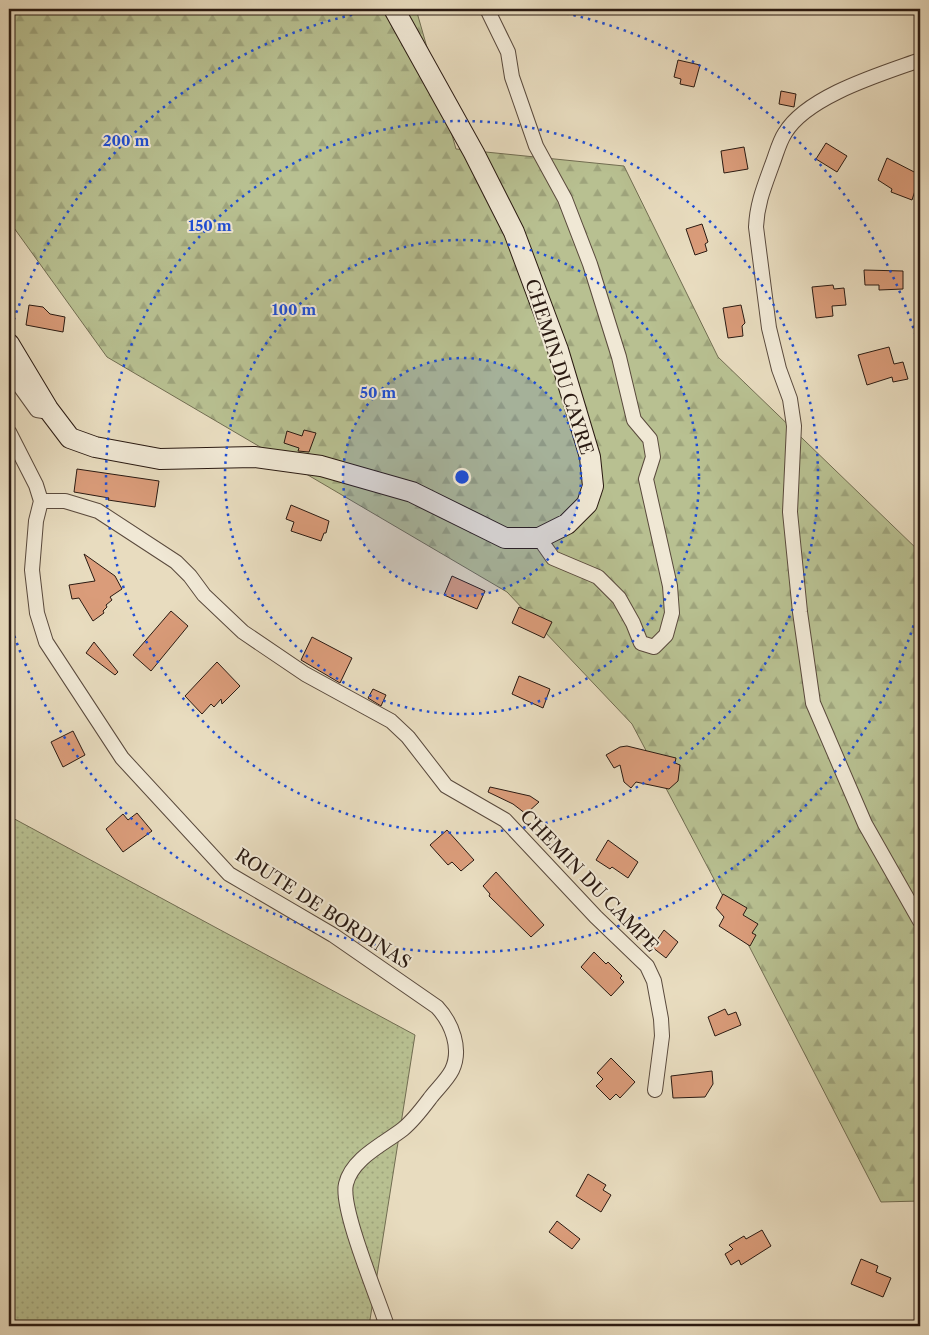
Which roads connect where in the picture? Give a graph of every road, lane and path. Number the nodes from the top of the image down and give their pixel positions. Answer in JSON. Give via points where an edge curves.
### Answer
{"nodes":[{"id":1,"x":394,"y":9,"type":"edge"},
{"id":2,"x":487,"y":9,"type":"edge"},
{"id":3,"x":920,"y":60,"type":"edge"},
{"id":4,"x":9,"y":344,"type":"edge"},
{"id":5,"x":9,"y":371,"type":"edge"},
{"id":6,"x":48,"y":409,"type":"junction"},
{"id":7,"x":9,"y":432,"type":"edge"},
{"id":8,"x":41,"y":501,"type":"junction"},
{"id":9,"x":539,"y":538,"type":"junction"},
{"id":10,"x":920,"y":921,"type":"edge"},
{"id":11,"x":655,"y":1090,"type":"dead end"},
{"id":12,"x":387,"y":1326,"type":"edge"}],
"edges":[{"from":1,"to":9,"type":"street","name":"CHEMIN DU CAYRE","via":[[514,232],[558,350],[590,457],[593,486],[587,504],[567,524]]},
{"from":2,"to":9,"type":"street","via":[[508,52],[512,77],[536,146],[565,199],[590,264],[634,420],[650,439],[653,457],[646,479],[670,586],[672,613],[666,635],[654,647],[641,643],[619,598],[598,577],[553,558]]},
{"from":3,"to":10,"type":"street","via":[[848,85],[796,120],[784,133],[763,186],[756,227],[769,328],[790,399],[794,426],[790,512],[800,612],[814,703],[865,824]]},
{"from":4,"to":6,"type":"street","name":"CHEMIN DU CAYRE"},
{"from":5,"to":6,"type":"street","via":[[37,410]]},
{"from":6,"to":9,"type":"street","name":"CHEMIN DU CAYRE","via":[[70,438],[95,447],[160,459],[254,458],[321,466],[412,492],[505,538]]},
{"from":7,"to":8,"type":"street"},
{"from":8,"to":11,"type":"street","name":"CHEMIN DU CAMPE","via":[[65,501],[98,511],[176,562],[204,595],[244,632],[305,674],[390,721],[408,737],[446,786],[505,820],[647,966],[654,981],[661,1019]]},
{"from":8,"to":12,"type":"street","name":"ROUTE DE BORDINAS","via":[[32,570],[37,614],[50,649],[122,758],[229,874],[333,935],[437,1007],[452,1028],[456,1048],[451,1071],[414,1119],[367,1156],[346,1181],[348,1207]]}]}
